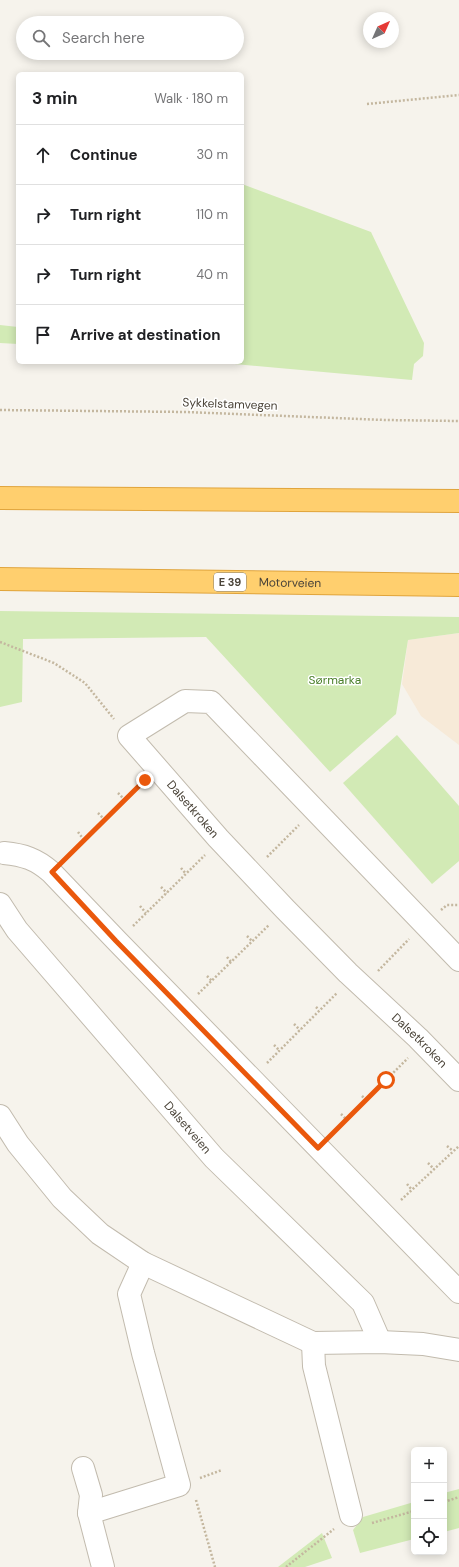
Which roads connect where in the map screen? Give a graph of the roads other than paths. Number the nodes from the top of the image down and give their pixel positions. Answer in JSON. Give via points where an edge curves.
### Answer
{"nodes":[{"id":1,"x":0,"y":498,"type":"edge"},
{"id":2,"x":459,"y":501,"type":"edge"},
{"id":3,"x":0,"y":580,"type":"edge"},
{"id":4,"x":459,"y":585,"type":"edge"},
{"id":5,"x":4,"y":853,"type":"dead end"},
{"id":6,"x":0,"y":904,"type":"edge"},
{"id":7,"x":459,"y":960,"type":"edge"},
{"id":8,"x":459,"y":1080,"type":"edge"},
{"id":9,"x":0,"y":1116,"type":"edge"},
{"id":10,"x":143,"y":1263,"type":"junction"},
{"id":11,"x":459,"y":1292,"type":"edge"},
{"id":12,"x":380,"y":1342,"type":"junction"},
{"id":13,"x":314,"y":1343,"type":"junction"},
{"id":14,"x":459,"y":1350,"type":"edge"},
{"id":15,"x":82,"y":1468,"type":"dead end"},
{"id":16,"x":89,"y":1513,"type":"junction"},
{"id":17,"x":351,"y":1515,"type":"dead end"},
{"id":18,"x":103,"y":1567,"type":"edge"}],
"edges":[{"from":1,"to":2,"type":"highway"},
{"from":3,"to":4,"type":"highway","name":"Motorveien","number":"E 39"},
{"from":5,"to":11,"type":"street","via":[[22,855],[41,863],[52,872],[116,941]]},
{"from":6,"to":12,"type":"street","name":"Dalsetveien","via":[[17,930],[214,1158],[364,1303]]},
{"from":7,"to":8,"type":"street","name":"Dalsetkroken","via":[[211,702],[185,701],[129,736],[218,838],[285,909],[348,974],[418,1038]]},
{"from":9,"to":10,"type":"street","via":[[18,1144],[62,1198],[100,1234]]},
{"from":10,"to":13,"type":"street"},
{"from":10,"to":16,"type":"street","via":[[129,1294],[179,1485]]},
{"from":12,"to":13,"type":"street"},
{"from":12,"to":14,"type":"street","via":[[431,1344]]},
{"from":13,"to":17,"type":"street","via":[[314,1366]]},
{"from":15,"to":16,"type":"street","via":[[91,1495]]},
{"from":16,"to":18,"type":"street"}]}
